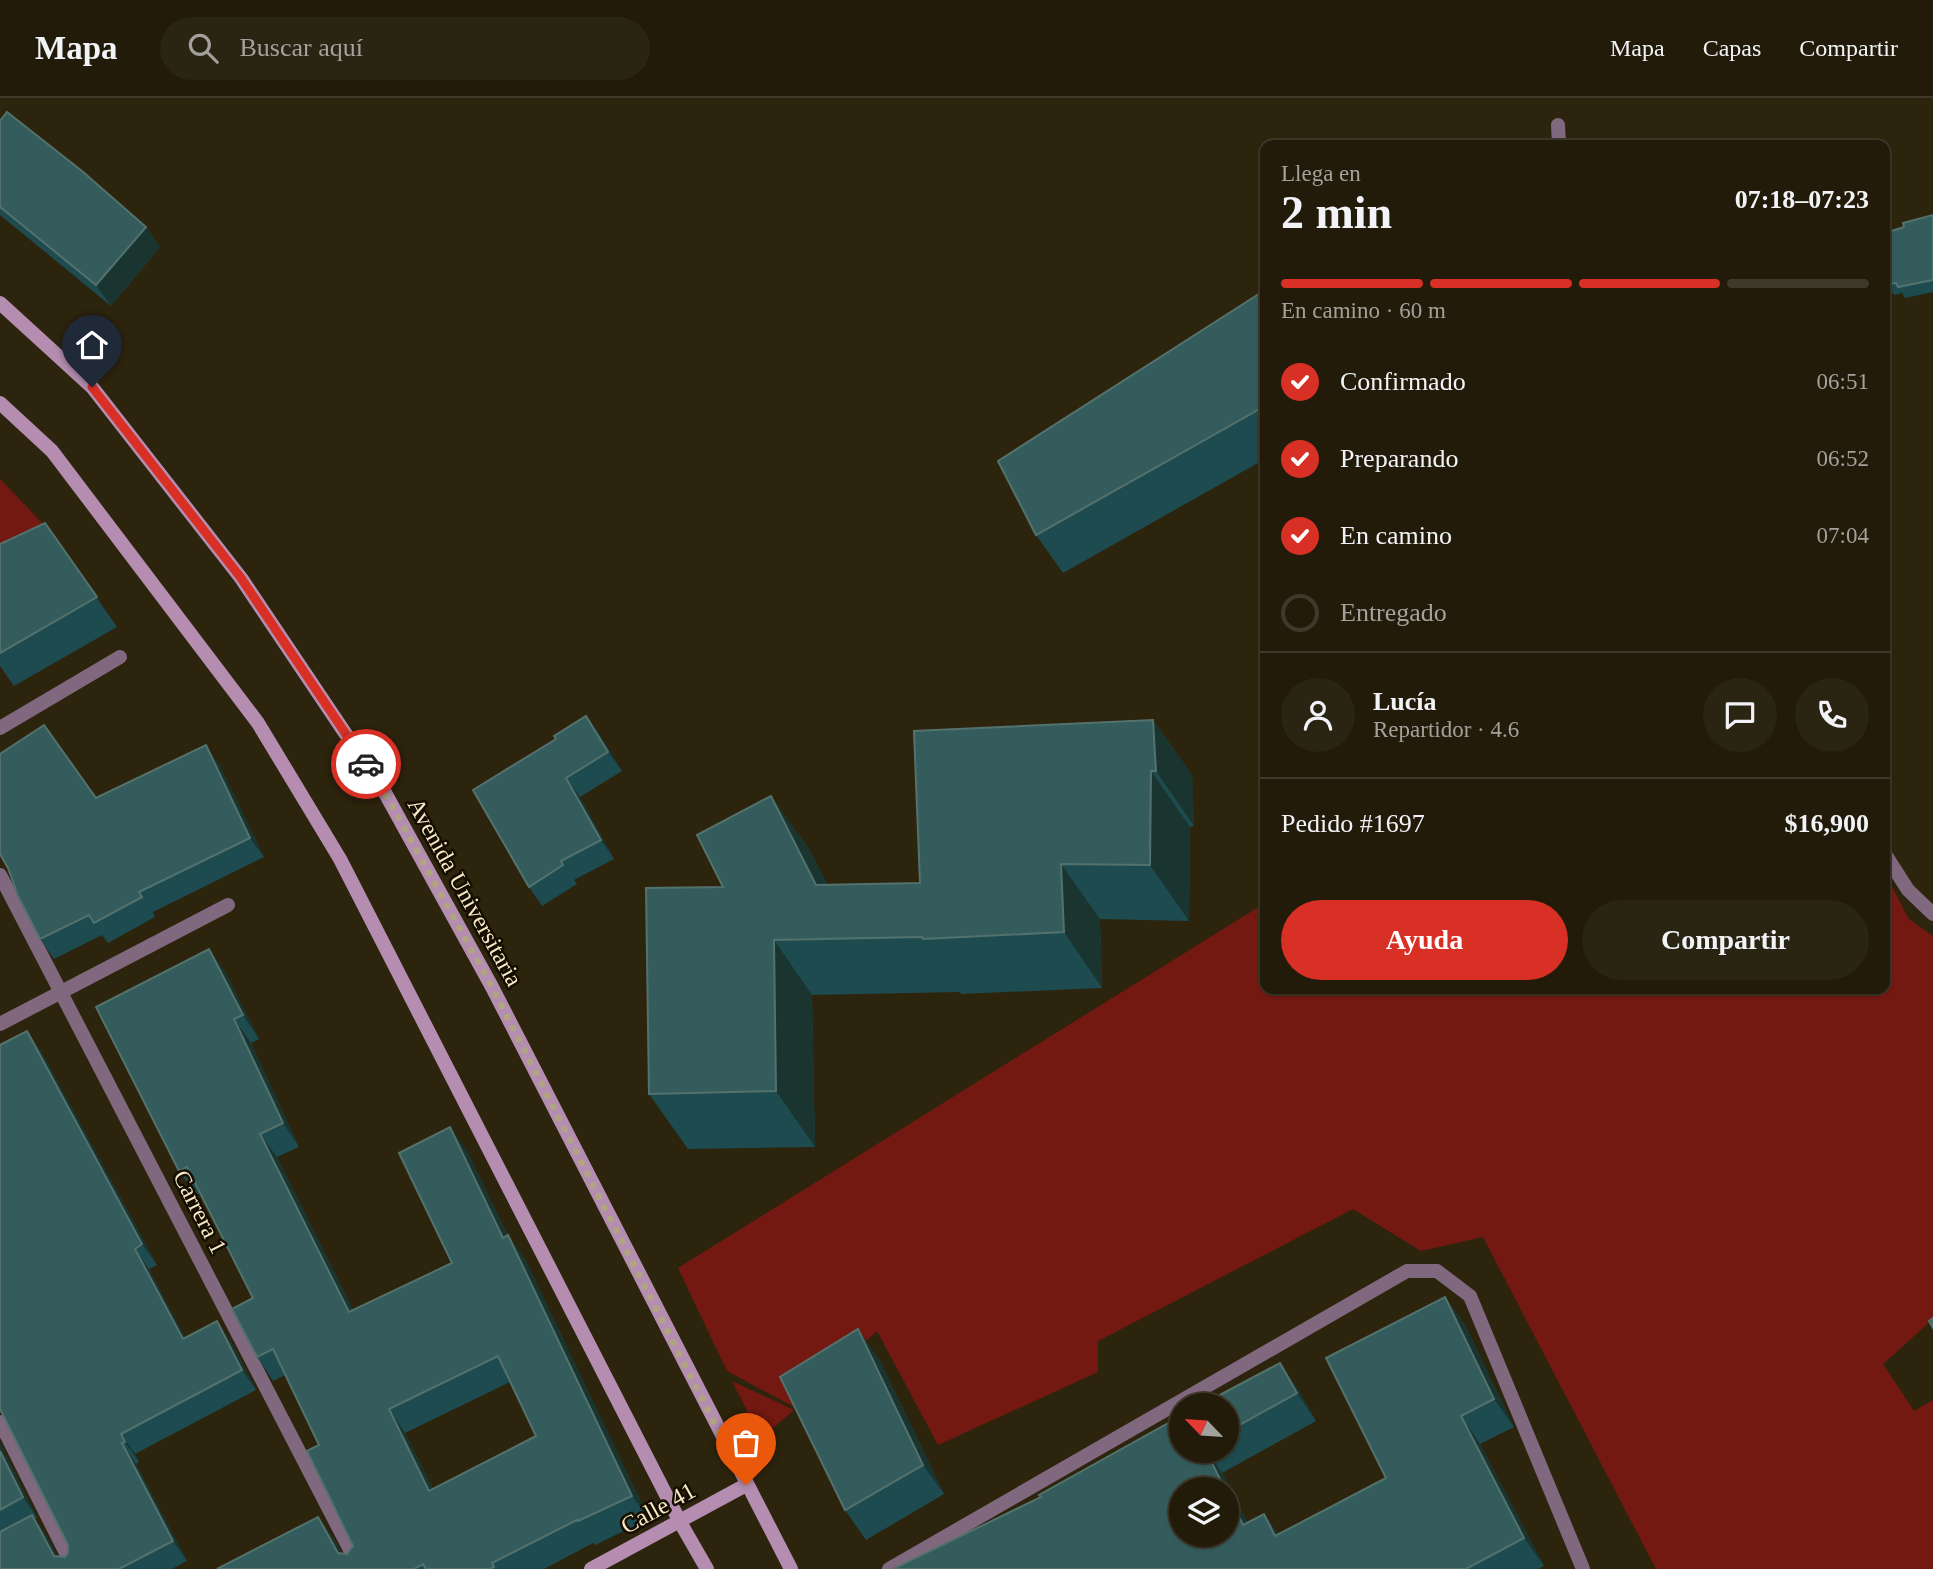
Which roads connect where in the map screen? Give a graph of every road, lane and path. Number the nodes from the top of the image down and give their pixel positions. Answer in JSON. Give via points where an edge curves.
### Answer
{"nodes":[{"id":1,"x":1558,"y":125,"type":"dead end"},
{"id":2,"x":1559,"y":140,"type":"edge"},
{"id":3,"x":0,"y":303,"type":"edge"},
{"id":4,"x":0,"y":403,"type":"edge"},
{"id":5,"x":120,"y":657,"type":"dead end"},
{"id":6,"x":0,"y":728,"type":"edge"},
{"id":7,"x":1890,"y":862,"type":"edge"},
{"id":8,"x":0,"y":875,"type":"edge"},
{"id":9,"x":228,"y":905,"type":"dead end"},
{"id":10,"x":1933,"y":914,"type":"edge"},
{"id":11,"x":61,"y":993,"type":"junction"},
{"id":12,"x":0,"y":1024,"type":"edge"},
{"id":13,"x":0,"y":1422,"type":"edge"},
{"id":14,"x":746,"y":1485,"type":"junction"},
{"id":15,"x":680,"y":1522,"type":"junction"},
{"id":16,"x":74,"y":1569,"type":"edge"},
{"id":17,"x":360,"y":1569,"type":"edge"},
{"id":18,"x":591,"y":1569,"type":"edge"},
{"id":19,"x":707,"y":1569,"type":"edge"},
{"id":20,"x":791,"y":1569,"type":"edge"},
{"id":21,"x":889,"y":1569,"type":"edge"},
{"id":22,"x":1583,"y":1569,"type":"edge"}],
"edges":[{"from":1,"to":2,"type":"street"},
{"from":3,"to":14,"type":"main road","name":"Avenida Universitaria","via":[[92,387],[241,578],[384,791],[492,987]]},
{"from":4,"to":15,"type":"main road","via":[[52,452],[258,723],[340,859]]},
{"from":5,"to":6,"type":"street"},
{"from":7,"to":10,"type":"street","via":[[1908,890]]},
{"from":8,"to":11,"type":"street","name":"Carrera 1"},
{"from":9,"to":11,"type":"street"},
{"from":11,"to":12,"type":"street"},
{"from":11,"to":17,"type":"street","name":"Carrera 1"},
{"from":13,"to":16,"type":"street","via":[[45,1525]]},
{"from":14,"to":15,"type":"main road","name":"Calle 41"},
{"from":14,"to":20,"type":"main road","name":"Avenida Universitaria"},
{"from":15,"to":18,"type":"main road","name":"Calle 41"},
{"from":15,"to":19,"type":"main road"},
{"from":21,"to":22,"type":"street","via":[[1407,1272],[1437,1271],[1470,1297]]}]}
